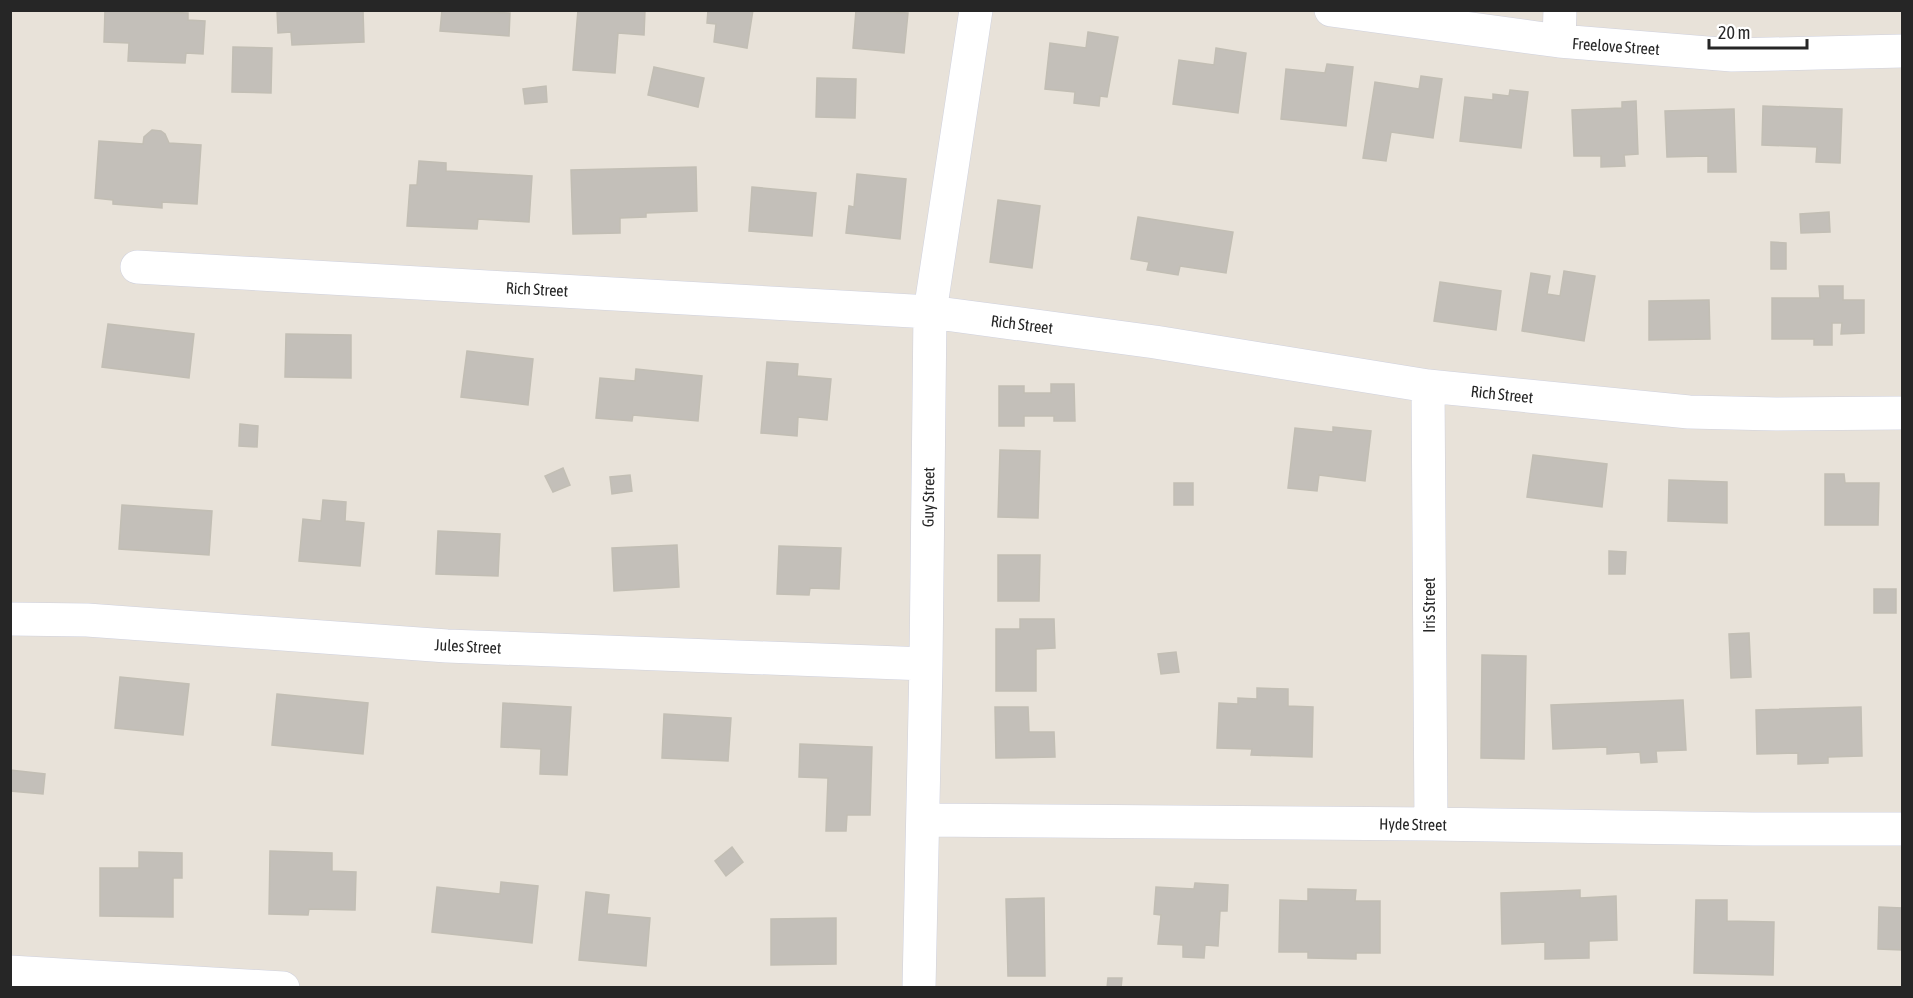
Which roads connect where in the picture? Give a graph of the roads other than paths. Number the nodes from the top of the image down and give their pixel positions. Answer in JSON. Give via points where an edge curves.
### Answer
{"nodes":[{"id":1,"x":976,"y":10,"type":"edge"},
{"id":2,"x":1331,"y":10,"type":"edge"},
{"id":3,"x":1560,"y":26,"type":"edge"},
{"id":4,"x":1902,"y":51,"type":"edge"},
{"id":5,"x":136,"y":267,"type":"dead end"},
{"id":6,"x":930,"y":312,"type":"junction"},
{"id":7,"x":1428,"y":386,"type":"junction"},
{"id":8,"x":1902,"y":413,"type":"edge"},
{"id":9,"x":10,"y":619,"type":"edge"},
{"id":10,"x":926,"y":664,"type":"junction"},
{"id":11,"x":923,"y":820,"type":"junction"},
{"id":12,"x":1431,"y":824,"type":"junction"},
{"id":13,"x":1902,"y":829,"type":"edge"},
{"id":14,"x":10,"y":972,"type":"edge"},
{"id":15,"x":284,"y":987,"type":"edge"},
{"id":16,"x":919,"y":987,"type":"edge"}],
"edges":[{"from":1,"to":6,"type":"street","name":"Guy Street"},
{"from":2,"to":3,"type":"street","name":"Freelove Street"},
{"from":3,"to":4,"type":"street","name":"Freelove Street","via":[[1732,55]]},
{"from":5,"to":6,"type":"street","name":"Rich Street"},
{"from":6,"to":7,"type":"street","name":"Rich Street","via":[[1155,342]]},
{"from":6,"to":10,"type":"street","name":"Guy Street"},
{"from":7,"to":8,"type":"street","name":"Rich Street","via":[[1689,412]]},
{"from":7,"to":12,"type":"street","name":"Iris Street"},
{"from":9,"to":10,"type":"street","name":"Jules Street","via":[[87,620],[447,646]]},
{"from":10,"to":11,"type":"street","name":"Guy Street"},
{"from":11,"to":12,"type":"street","name":"Hyde Street"},
{"from":11,"to":16,"type":"street","name":"Guy Street"},
{"from":12,"to":13,"type":"street","name":"Hyde Street"},
{"from":14,"to":15,"type":"street"}]}
